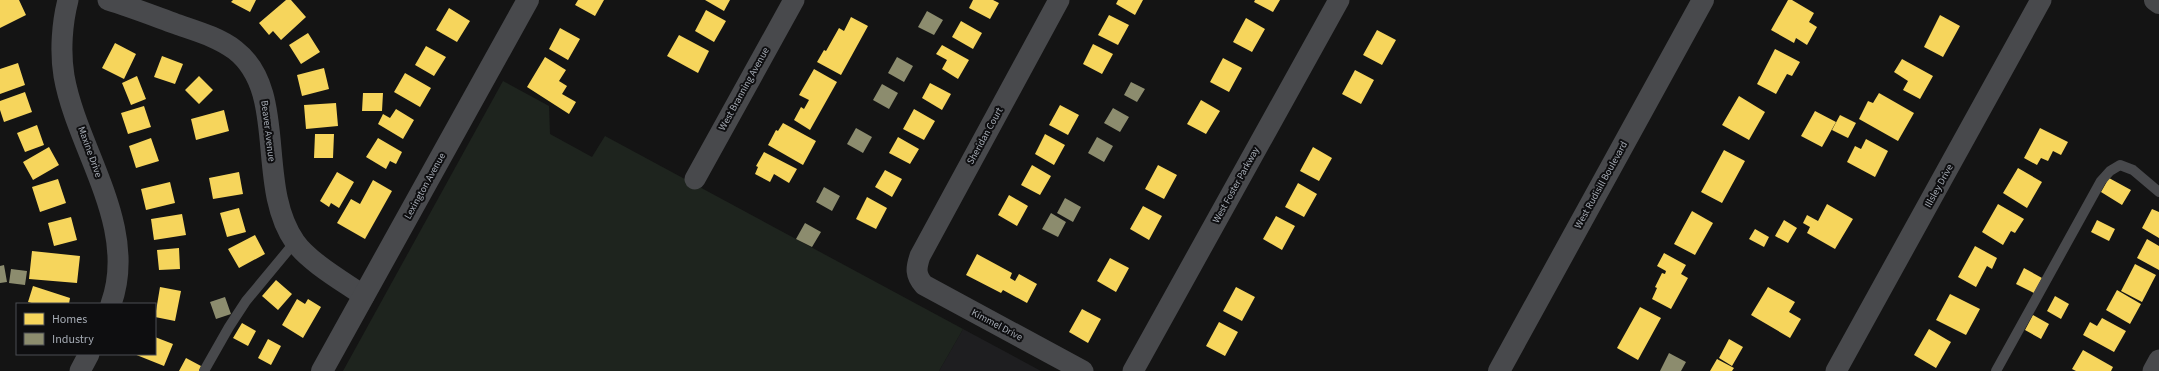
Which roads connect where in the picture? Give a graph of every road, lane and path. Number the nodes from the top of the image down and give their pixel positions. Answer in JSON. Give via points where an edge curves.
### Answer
{"nodes":[{"id":1,"x":68,"y":0,"type":"edge"},
{"id":2,"x":108,"y":0,"type":"edge"},
{"id":3,"x":528,"y":0,"type":"edge"},
{"id":4,"x":794,"y":0,"type":"edge"},
{"id":5,"x":1059,"y":0,"type":"edge"},
{"id":6,"x":1339,"y":0,"type":"edge"},
{"id":7,"x":1703,"y":0,"type":"edge"},
{"id":8,"x":2041,"y":0,"type":"edge"},
{"id":9,"x":2155,"y":0,"type":"edge"},
{"id":10,"x":2159,"y":3,"type":"edge"},
{"id":11,"x":695,"y":179,"type":"dead end"},
{"id":12,"x":2159,"y":192,"type":"edge"},
{"id":13,"x":295,"y":242,"type":"junction"},
{"id":14,"x":916,"y":273,"type":"joint"},
{"id":15,"x":364,"y":296,"type":"junction"},
{"id":16,"x":111,"y":303,"type":"edge"},
{"id":17,"x":88,"y":355,"type":"edge"},
{"id":18,"x":2159,"y":360,"type":"edge"},
{"id":19,"x":80,"y":371,"type":"edge"},
{"id":20,"x":204,"y":371,"type":"edge"},
{"id":21,"x":322,"y":371,"type":"edge"},
{"id":22,"x":1083,"y":371,"type":"edge"},
{"id":23,"x":1133,"y":371,"type":"edge"},
{"id":24,"x":1499,"y":371,"type":"edge"},
{"id":25,"x":1836,"y":371,"type":"edge"},
{"id":26,"x":1996,"y":371,"type":"edge"},
{"id":27,"x":2153,"y":371,"type":"edge"}],
"edges":[{"from":1,"to":16,"type":"street","name":"Maxine Drive","via":[[61,50],[64,76],[111,212],[118,256]]},
{"from":2,"to":13,"type":"street","name":"Beaver Avenue","via":[[206,35],[235,50],[251,66],[259,81],[267,108],[278,208]]},
{"from":3,"to":15,"type":"street","name":"Lexington Avenue"},
{"from":4,"to":11,"type":"street","name":"West Branning Avenue"},
{"from":5,"to":14,"type":"street","name":"Sheridan Court","via":[[920,256]]},
{"from":6,"to":23,"type":"street","name":"West Foster Parkway"},
{"from":7,"to":24,"type":"street","name":"West Rudisill Boulevard"},
{"from":8,"to":25,"type":"street","name":"Illsley Drive"},
{"from":9,"to":10,"type":"main road"},
{"from":12,"to":26,"type":"lane","via":[[2133,170],[2120,165],[2110,171],[2101,181]]},
{"from":13,"to":15,"type":"street","name":"Beaver Avenue","via":[[326,270]]},
{"from":13,"to":20,"type":"lane","via":[[246,301]]},
{"from":14,"to":22,"type":"street","name":"Kimmel Drive","via":[[924,285]]},
{"from":15,"to":21,"type":"street","name":"Lexington Avenue"},
{"from":17,"to":19,"type":"street"},
{"from":18,"to":27,"type":"street"}]}
